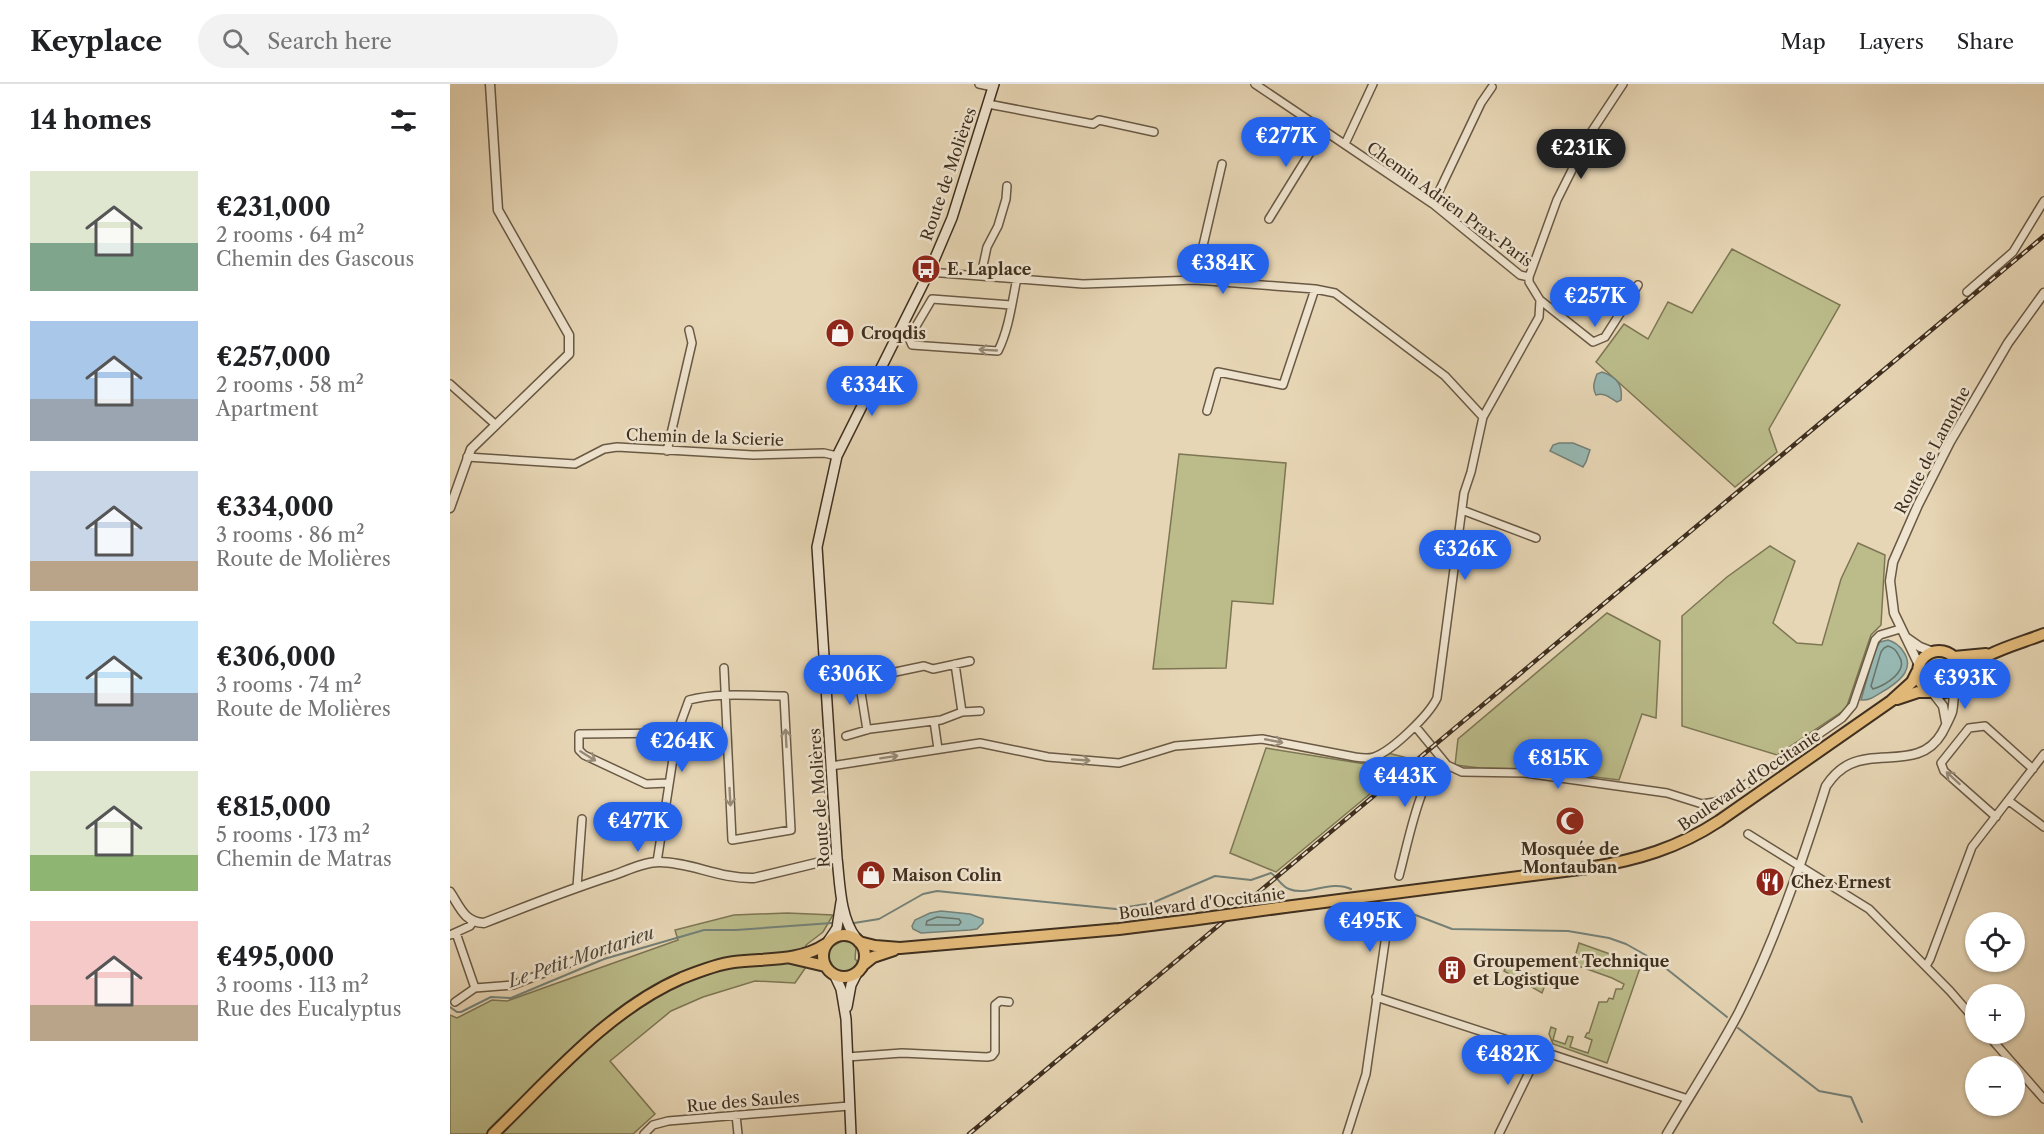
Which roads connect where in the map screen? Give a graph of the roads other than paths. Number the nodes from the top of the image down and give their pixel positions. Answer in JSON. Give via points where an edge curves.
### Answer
{"nodes":[{"id":1,"x":490,"y":84,"type":"edge"},
{"id":2,"x":979,"y":84,"type":"edge"},
{"id":3,"x":1255,"y":84,"type":"edge"},
{"id":4,"x":1373,"y":84,"type":"edge"},
{"id":5,"x":1623,"y":84,"type":"edge"},
{"id":6,"x":993,"y":85,"type":"edge"},
{"id":7,"x":1492,"y":87,"type":"dead end"},
{"id":8,"x":988,"y":104,"type":"junction"},
{"id":9,"x":1324,"y":130,"type":"junction"},
{"id":10,"x":1154,"y":132,"type":"dead end"},
{"id":11,"x":1345,"y":144,"type":"junction"},
{"id":12,"x":1222,"y":164,"type":"dead end"},
{"id":13,"x":1006,"y":186,"type":"dead end"},
{"id":14,"x":2044,"y":201,"type":"edge"},
{"id":15,"x":1433,"y":204,"type":"junction"},
{"id":16,"x":1269,"y":219,"type":"dead end"},
{"id":17,"x":929,"y":272,"type":"junction"},
{"id":18,"x":981,"y":275,"type":"junction"},
{"id":19,"x":1528,"y":277,"type":"junction"},
{"id":20,"x":1017,"y":278,"type":"junction"},
{"id":21,"x":1195,"y":280,"type":"junction"},
{"id":22,"x":1638,"y":285,"type":"dead end"},
{"id":23,"x":1315,"y":290,"type":"junction"},
{"id":24,"x":1967,"y":291,"type":"dead end"},
{"id":25,"x":2044,"y":294,"type":"edge"},
{"id":26,"x":1540,"y":300,"type":"junction"},
{"id":27,"x":1011,"y":305,"type":"junction"},
{"id":28,"x":688,"y":330,"type":"dead end"},
{"id":29,"x":450,"y":384,"type":"edge"},
{"id":30,"x":1207,"y":411,"type":"dead end"},
{"id":31,"x":1483,"y":417,"type":"junction"},
{"id":32,"x":496,"y":424,"type":"junction"},
{"id":33,"x":667,"y":451,"type":"junction"},
{"id":34,"x":837,"y":456,"type":"junction"},
{"id":35,"x":466,"y":457,"type":"junction"},
{"id":36,"x":450,"y":508,"type":"edge"},
{"id":37,"x":1462,"y":510,"type":"junction"},
{"id":38,"x":1536,"y":538,"type":"dead end"},
{"id":39,"x":1902,"y":631,"type":"junction"},
{"id":40,"x":2044,"y":634,"type":"edge"},
{"id":41,"x":1998,"y":651,"type":"junction"},
{"id":42,"x":1933,"y":652,"type":"junction"},
{"id":43,"x":1953,"y":657,"type":"junction"},
{"id":44,"x":970,"y":661,"type":"dead end"},
{"id":45,"x":955,"y":664,"type":"junction"},
{"id":46,"x":724,"y":668,"type":"dead end"},
{"id":47,"x":1918,"y":668,"type":"junction"},
{"id":48,"x":859,"y":680,"type":"junction"},
{"id":49,"x":1958,"y":681,"type":"junction"},
{"id":50,"x":843,"y":683,"type":"dead end"},
{"id":51,"x":1931,"y":692,"type":"junction"},
{"id":52,"x":725,"y":696,"type":"junction"},
{"id":53,"x":1891,"y":701,"type":"junction"},
{"id":54,"x":980,"y":711,"type":"dead end"},
{"id":55,"x":962,"y":712,"type":"junction"},
{"id":56,"x":934,"y":721,"type":"junction"},
{"id":57,"x":1946,"y":722,"type":"junction"},
{"id":58,"x":1414,"y":726,"type":"junction"},
{"id":59,"x":867,"y":730,"type":"junction"},
{"id":60,"x":677,"y":733,"type":"junction"},
{"id":61,"x":846,"y":736,"type":"dead end"},
{"id":62,"x":938,"y":749,"type":"junction"},
{"id":63,"x":2044,"y":754,"type":"edge"},
{"id":64,"x":1442,"y":760,"type":"junction"},
{"id":65,"x":831,"y":766,"type":"junction"},
{"id":66,"x":2033,"y":769,"type":"junction"},
{"id":67,"x":668,"y":783,"type":"junction"},
{"id":68,"x":2009,"y":801,"type":"junction"},
{"id":69,"x":1996,"y":818,"type":"junction"},
{"id":70,"x":582,"y":819,"type":"dead end"},
{"id":71,"x":2044,"y":827,"type":"edge"},
{"id":72,"x":1748,"y":834,"type":"dead end"},
{"id":73,"x":837,"y":858,"type":"junction"},
{"id":74,"x":657,"y":862,"type":"junction"},
{"id":75,"x":1798,"y":866,"type":"junction"},
{"id":76,"x":1399,"y":876,"type":"dead end"},
{"id":77,"x":577,"y":887,"type":"junction"},
{"id":78,"x":450,"y":892,"type":"edge"},
{"id":79,"x":841,"y":896,"type":"junction"},
{"id":80,"x":1389,"y":914,"type":"dead end"},
{"id":81,"x":473,"y":922,"type":"junction"},
{"id":82,"x":453,"y":934,"type":"edge"},
{"id":83,"x":857,"y":940,"type":"junction"},
{"id":84,"x":828,"y":942,"type":"junction"},
{"id":85,"x":613,"y":946,"type":"dead end"},
{"id":86,"x":900,"y":948,"type":"junction"},
{"id":87,"x":788,"y":958,"type":"junction"},
{"id":88,"x":825,"y":966,"type":"junction"},
{"id":89,"x":1926,"y":966,"type":"junction"},
{"id":90,"x":860,"y":969,"type":"junction"},
{"id":91,"x":835,"y":976,"type":"junction"},
{"id":92,"x":475,"y":988,"type":"junction"},
{"id":93,"x":1376,"y":997,"type":"junction"},
{"id":94,"x":455,"y":1002,"type":"dead end"},
{"id":95,"x":1009,"y":1002,"type":"dead end"},
{"id":96,"x":1965,"y":1009,"type":"edge"},
{"id":97,"x":846,"y":1019,"type":"junction"},
{"id":98,"x":1996,"y":1044,"type":"edge"},
{"id":99,"x":1540,"y":1050,"type":"junction"},
{"id":100,"x":847,"y":1057,"type":"junction"},
{"id":101,"x":1688,"y":1099,"type":"junction"},
{"id":102,"x":2044,"y":1100,"type":"edge"},
{"id":103,"x":849,"y":1107,"type":"junction"},
{"id":104,"x":736,"y":1115,"type":"junction"},
{"id":105,"x":493,"y":1134,"type":"edge"},
{"id":106,"x":644,"y":1134,"type":"edge"},
{"id":107,"x":738,"y":1134,"type":"edge"},
{"id":108,"x":851,"y":1134,"type":"edge"},
{"id":109,"x":1347,"y":1134,"type":"edge"},
{"id":110,"x":1499,"y":1134,"type":"edge"},
{"id":111,"x":1667,"y":1134,"type":"edge"}],
"edges":[{"from":1,"to":32,"type":"street","via":[[498,210],[569,335],[569,354]]},
{"from":2,"to":6,"type":"street"},
{"from":3,"to":9,"type":"street","name":"Chemin Adrien Prax-Paris"},
{"from":4,"to":11,"type":"street"},
{"from":5,"to":19,"type":"street","via":[[1590,135],[1557,200]]},
{"from":6,"to":8,"type":"main road","name":"Route de Molières"},
{"from":7,"to":15,"type":"street"},
{"from":8,"to":10,"type":"street"},
{"from":8,"to":17,"type":"main road","name":"Route de Molières","via":[[952,218]]},
{"from":9,"to":11,"type":"street","name":"Chemin Adrien Prax-Paris"},
{"from":9,"to":16,"type":"street"},
{"from":11,"to":15,"type":"street","name":"Chemin Adrien Prax-Paris"},
{"from":12,"to":21,"type":"street"},
{"from":13,"to":18,"type":"street","via":[[1006,198]]},
{"from":14,"to":24,"type":"street","via":[[2013,252]]},
{"from":15,"to":19,"type":"street","name":"Chemin Adrien Prax-Paris","via":[[1520,275]]},
{"from":17,"to":18,"type":"street"},
{"from":17,"to":34,"type":"main road","name":"Route de Molières"},
{"from":18,"to":20,"type":"street"},
{"from":19,"to":26,"type":"street","name":"Chemin Adrien Prax-Paris"},
{"from":20,"to":21,"type":"street","via":[[1083,284]]},
{"from":20,"to":27,"type":"street"},
{"from":21,"to":23,"type":"street"},
{"from":22,"to":26,"type":"street","via":[[1605,337],[1593,342]]},
{"from":23,"to":30,"type":"street","via":[[1283,385],[1218,372]]},
{"from":23,"to":31,"type":"street","via":[[1335,293],[1347,300],[1445,376]]},
{"from":25,"to":39,"type":"street","name":"Route de Lamothe","via":[[2008,343],[1950,442],[1896,553],[1891,588]]},
{"from":26,"to":31,"type":"street","via":[[1539,317]]},
{"from":27,"to":27,"type":"street","one_way":true,"via":[[998,351],[912,345],[909,338],[932,299]]},
{"from":28,"to":33,"type":"street","via":[[692,344]]},
{"from":29,"to":32,"type":"street"},
{"from":31,"to":37,"type":"street"},
{"from":32,"to":35,"type":"street"},
{"from":33,"to":34,"type":"street","name":"Chemin de la Scierie"},
{"from":33,"to":35,"type":"street","name":"Chemin de la Scierie","via":[[617,447],[604,449],[575,464]]},
{"from":34,"to":65,"type":"main road","name":"Route de Molières","via":[[817,547]]},
{"from":35,"to":36,"type":"street"},
{"from":37,"to":38,"type":"street"},
{"from":37,"to":58,"type":"street","via":[[1440,688],[1431,708]]},
{"from":39,"to":42,"type":"street","via":[[1915,644]]},
{"from":39,"to":47,"type":"street","name":"Route de Lamothe"},
{"from":39,"to":64,"type":"street","via":[[1880,635],[1875,640],[1853,705],[1842,718],[1728,797],[1715,802],[1702,804],[1667,793],[1525,773],[1462,772]]},
{"from":40,"to":41,"type":"main road"},
{"from":41,"to":43,"type":"main road"},
{"from":41,"to":49,"type":"main road","via":[[1970,666]]},
{"from":42,"to":43,"type":"main road"},
{"from":42,"to":47,"type":"main road","via":[[1924,657]]},
{"from":43,"to":49,"type":"main road","via":[[1960,669]]},
{"from":44,"to":45,"type":"street"},
{"from":45,"to":48,"type":"street","via":[[933,669],[924,666]]},
{"from":45,"to":55,"type":"street"},
{"from":46,"to":52,"type":"street"},
{"from":47,"to":51,"type":"main road","via":[[1922,685]]},
{"from":47,"to":53,"type":"main road","name":"Boulevard d'Occitanie","via":[[1912,682]]},
{"from":48,"to":50,"type":"street"},
{"from":48,"to":59,"type":"street"},
{"from":49,"to":51,"type":"main road","via":[[1946,692]]},
{"from":49,"to":57,"type":"street"},
{"from":51,"to":53,"type":"main road","name":"Boulevard d'Occitanie"},
{"from":51,"to":57,"type":"street","via":[[1943,706]]},
{"from":52,"to":52,"type":"street","one_way":true,"via":[[732,840],[791,830],[784,696]]},
{"from":52,"to":60,"type":"street","via":[[690,700]]},
{"from":53,"to":86,"type":"main road","name":"Boulevard d'Occitanie","bridge":true,"via":[[1707,829],[1680,844],[1635,859],[1191,920]]},
{"from":54,"to":55,"type":"street"},
{"from":55,"to":56,"type":"street"},
{"from":56,"to":59,"type":"street"},
{"from":56,"to":62,"type":"street"},
{"from":57,"to":75,"type":"street","via":[[1935,742],[1921,753],[1871,758],[1849,764],[1834,774],[1826,786]]},
{"from":62,"to":58,"type":"street","one_way":true,"via":[[980,743],[1048,757],[1119,763],[1175,746],[1262,739],[1370,758],[1382,753]]},
{"from":58,"to":64,"type":"street"},
{"from":59,"to":61,"type":"street"},
{"from":60,"to":67,"type":"street"},
{"from":60,"to":67,"type":"street","one_way":true,"via":[[579,734],[579,750],[584,755],[646,784]]},
{"from":65,"to":62,"type":"street","one_way":true},
{"from":63,"to":66,"type":"street"},
{"from":64,"to":76,"type":"street","via":[[1426,780]]},
{"from":65,"to":73,"type":"main road","name":"Route de Molières"},
{"from":66,"to":68,"type":"street"},
{"from":69,"to":66,"type":"street","one_way":true,"via":[[1944,771],[1941,764],[1946,756],[1969,728],[1985,726]]},
{"from":67,"to":74,"type":"street"},
{"from":68,"to":69,"type":"street"},
{"from":68,"to":71,"type":"street"},
{"from":69,"to":89,"type":"street","via":[[1972,847]]},
{"from":70,"to":77,"type":"street"},
{"from":72,"to":75,"type":"street"},
{"from":73,"to":74,"type":"street","via":[[741,879]]},
{"from":73,"to":79,"type":"main road","name":"Route de Molières"},
{"from":74,"to":77,"type":"street"},
{"from":75,"to":89,"type":"street","via":[[1869,909]]},
{"from":75,"to":101,"type":"street","via":[[1772,939],[1740,1009]]},
{"from":77,"to":81,"type":"street","via":[[484,923]]},
{"from":78,"to":81,"type":"street"},
{"from":79,"to":83,"type":"main road","name":"Route de Molières","via":[[847,924]]},
{"from":79,"to":84,"type":"main road","name":"Route de Molières","via":[[837,928]]},
{"from":80,"to":93,"type":"street"},
{"from":81,"to":82,"type":"street"},
{"from":82,"to":92,"type":"street"},
{"from":83,"to":84,"type":"main road","via":[[842,935]]},
{"from":83,"to":86,"type":"main road","name":"Boulevard d'Occitanie"},
{"from":83,"to":90,"type":"main road","via":[[864,950]]},
{"from":84,"to":87,"type":"main road","via":[[815,951]]},
{"from":84,"to":88,"type":"main road","via":[[823,953]]},
{"from":85,"to":92,"type":"street","via":[[513,985]]},
{"from":86,"to":90,"type":"main road","name":"Boulevard d'Occitanie","via":[[873,957]]},
{"from":87,"to":88,"type":"main road"},
{"from":87,"to":105,"type":"main road","via":[[730,962],[682,978],[630,1006]]},
{"from":88,"to":91,"type":"main road"},
{"from":89,"to":96,"type":"street"},
{"from":90,"to":91,"type":"main road","via":[[849,977]]},
{"from":90,"to":97,"type":"main road","via":[[851,985]]},
{"from":91,"to":97,"type":"main road"},
{"from":92,"to":94,"type":"street"},
{"from":93,"to":99,"type":"street"},
{"from":93,"to":109,"type":"street","via":[[1366,1074]]},
{"from":95,"to":100,"type":"street","via":[[995,1005],[992,1056],[902,1053]]},
{"from":97,"to":100,"type":"main road"},
{"from":98,"to":102,"type":"street"},
{"from":99,"to":101,"type":"street"},
{"from":99,"to":110,"type":"street"},
{"from":100,"to":103,"type":"main road"},
{"from":101,"to":111,"type":"street"},
{"from":103,"to":104,"type":"street","name":"Rue des Saules"},
{"from":103,"to":108,"type":"main road"},
{"from":104,"to":106,"type":"street","name":"Rue des Saules","via":[[660,1122]]},
{"from":104,"to":107,"type":"street"}]}
